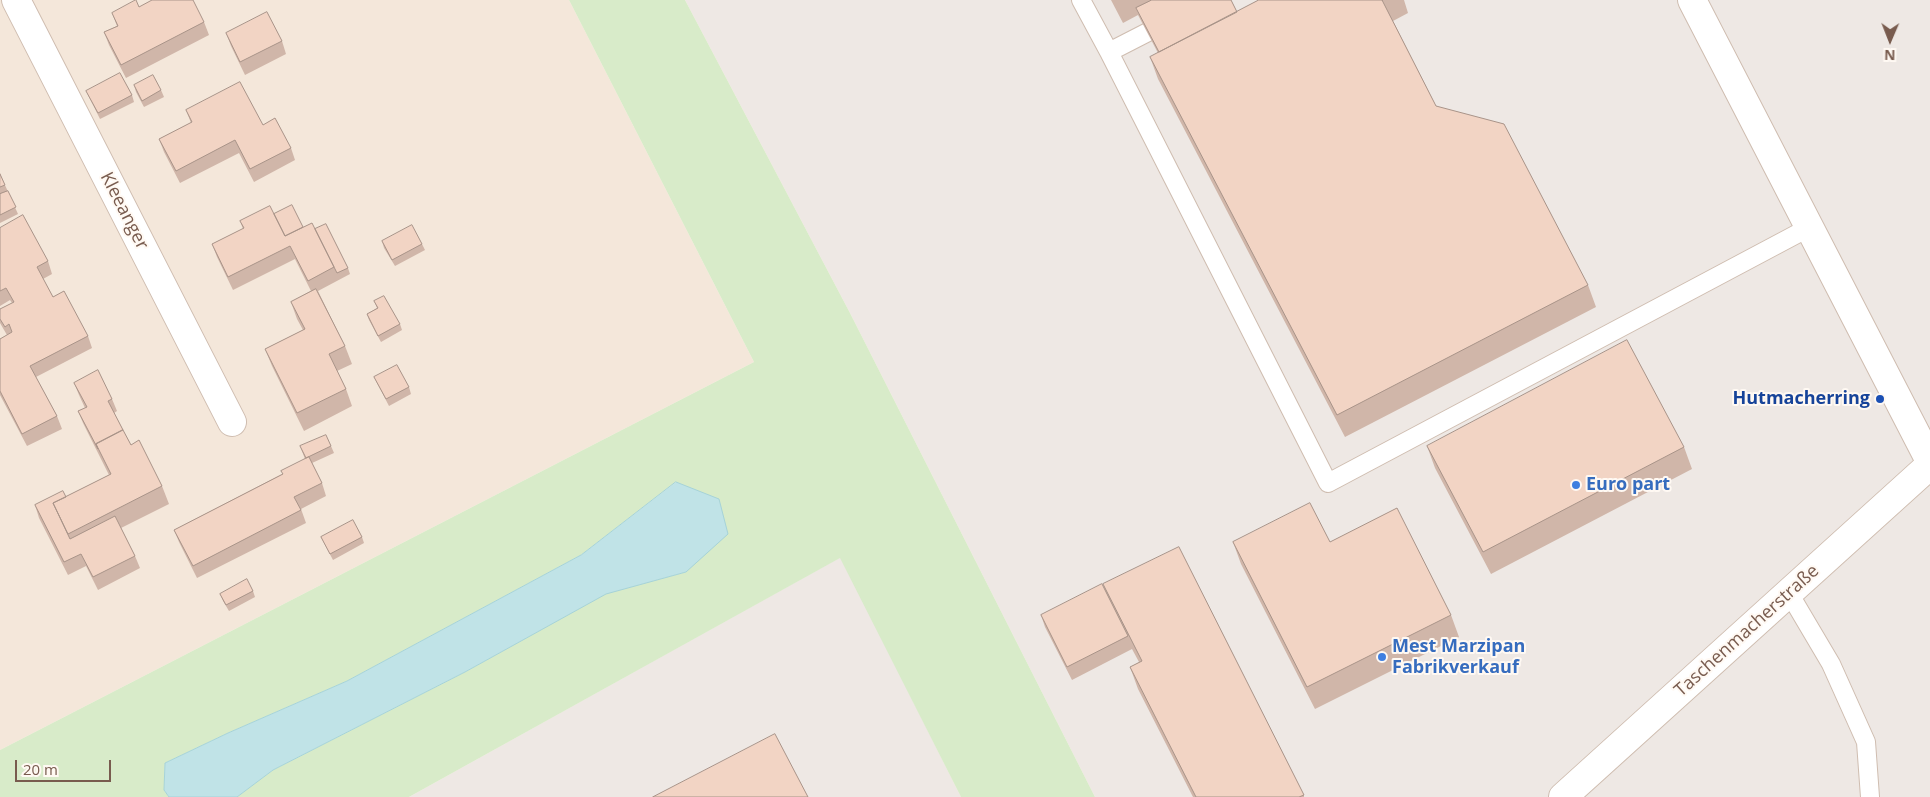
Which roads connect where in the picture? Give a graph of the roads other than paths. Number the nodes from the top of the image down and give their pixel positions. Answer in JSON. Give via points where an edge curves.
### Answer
{"nodes":[{"id":1,"x":16,"y":0,"type":"edge"},
{"id":2,"x":1081,"y":0,"type":"edge"},
{"id":3,"x":1692,"y":0,"type":"edge"},
{"id":4,"x":1148,"y":32,"type":"edge"},
{"id":5,"x":1109,"y":52,"type":"junction"},
{"id":6,"x":1810,"y":227,"type":"junction"},
{"id":7,"x":232,"y":422,"type":"dead end"},
{"id":8,"x":1930,"y":461,"type":"edge"},
{"id":9,"x":1930,"y":465,"type":"edge"},
{"id":10,"x":1789,"y":593,"type":"junction"},
{"id":11,"x":1574,"y":793,"type":"edge"},
{"id":12,"x":1870,"y":797,"type":"edge"}],
"edges":[{"from":1,"to":7,"type":"street","name":"Kleeanger"},
{"from":2,"to":5,"type":"lane"},
{"from":3,"to":6,"type":"street"},
{"from":4,"to":5,"type":"lane"},
{"from":5,"to":6,"type":"lane","via":[[1328,483]]},
{"from":6,"to":8,"type":"street"},
{"from":9,"to":10,"type":"street","name":"Taschenmacherstraße"},
{"from":10,"to":11,"type":"street","name":"Taschenmacherstraße"},
{"from":10,"to":12,"type":"lane","via":[[1831,664],[1866,742]]}]}
